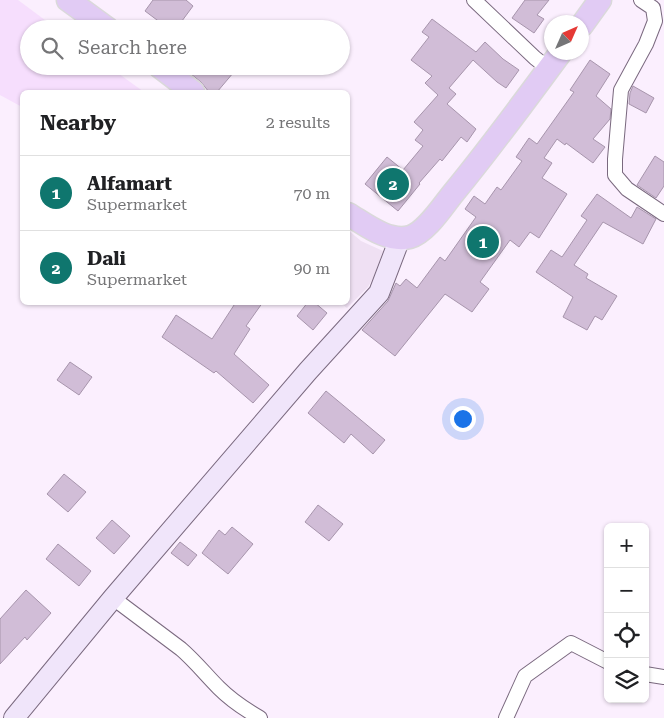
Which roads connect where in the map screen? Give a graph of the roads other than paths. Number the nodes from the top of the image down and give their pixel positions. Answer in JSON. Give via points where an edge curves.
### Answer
{"nodes":[{"id":1,"x":68,"y":0,"type":"edge"},
{"id":2,"x":474,"y":0,"type":"edge"},
{"id":3,"x":600,"y":0,"type":"edge"},
{"id":4,"x":641,"y":0,"type":"edge"},
{"id":5,"x":589,"y":15,"type":"edge"},
{"id":6,"x":96,"y":20,"type":"edge"},
{"id":7,"x":555,"y":61,"type":"edge"},
{"id":8,"x":171,"y":75,"type":"edge"},
{"id":9,"x":190,"y":90,"type":"edge"},
{"id":10,"x":664,"y":214,"type":"edge"},
{"id":11,"x":350,"y":215,"type":"edge"},
{"id":12,"x":400,"y":238,"type":"junction"},
{"id":13,"x":113,"y":598,"type":"junction"},
{"id":14,"x":604,"y":660,"type":"edge"},
{"id":15,"x":649,"y":674,"type":"edge"},
{"id":16,"x":664,"y":676,"type":"edge"},
{"id":17,"x":14,"y":718,"type":"edge"},
{"id":18,"x":260,"y":718,"type":"edge"},
{"id":19,"x":506,"y":718,"type":"edge"}],
"edges":[{"from":1,"to":6,"type":"main road"},
{"from":2,"to":7,"type":"street","via":[[535,58]]},
{"from":3,"to":5,"type":"main road"},
{"from":4,"to":10,"type":"street","via":[[653,8],[655,21],[621,90],[615,174],[627,189]]},
{"from":7,"to":12,"type":"main road","via":[[431,221],[410,237]]},
{"from":8,"to":9,"type":"main road"},
{"from":11,"to":12,"type":"main road","via":[[373,230]]},
{"from":12,"to":13,"type":"main road","via":[[379,293]]},
{"from":13,"to":17,"type":"main road"},
{"from":13,"to":18,"type":"street","via":[[191,657],[220,689]]},
{"from":14,"to":19,"type":"street","via":[[571,643],[525,676]]},
{"from":15,"to":16,"type":"street"}]}
